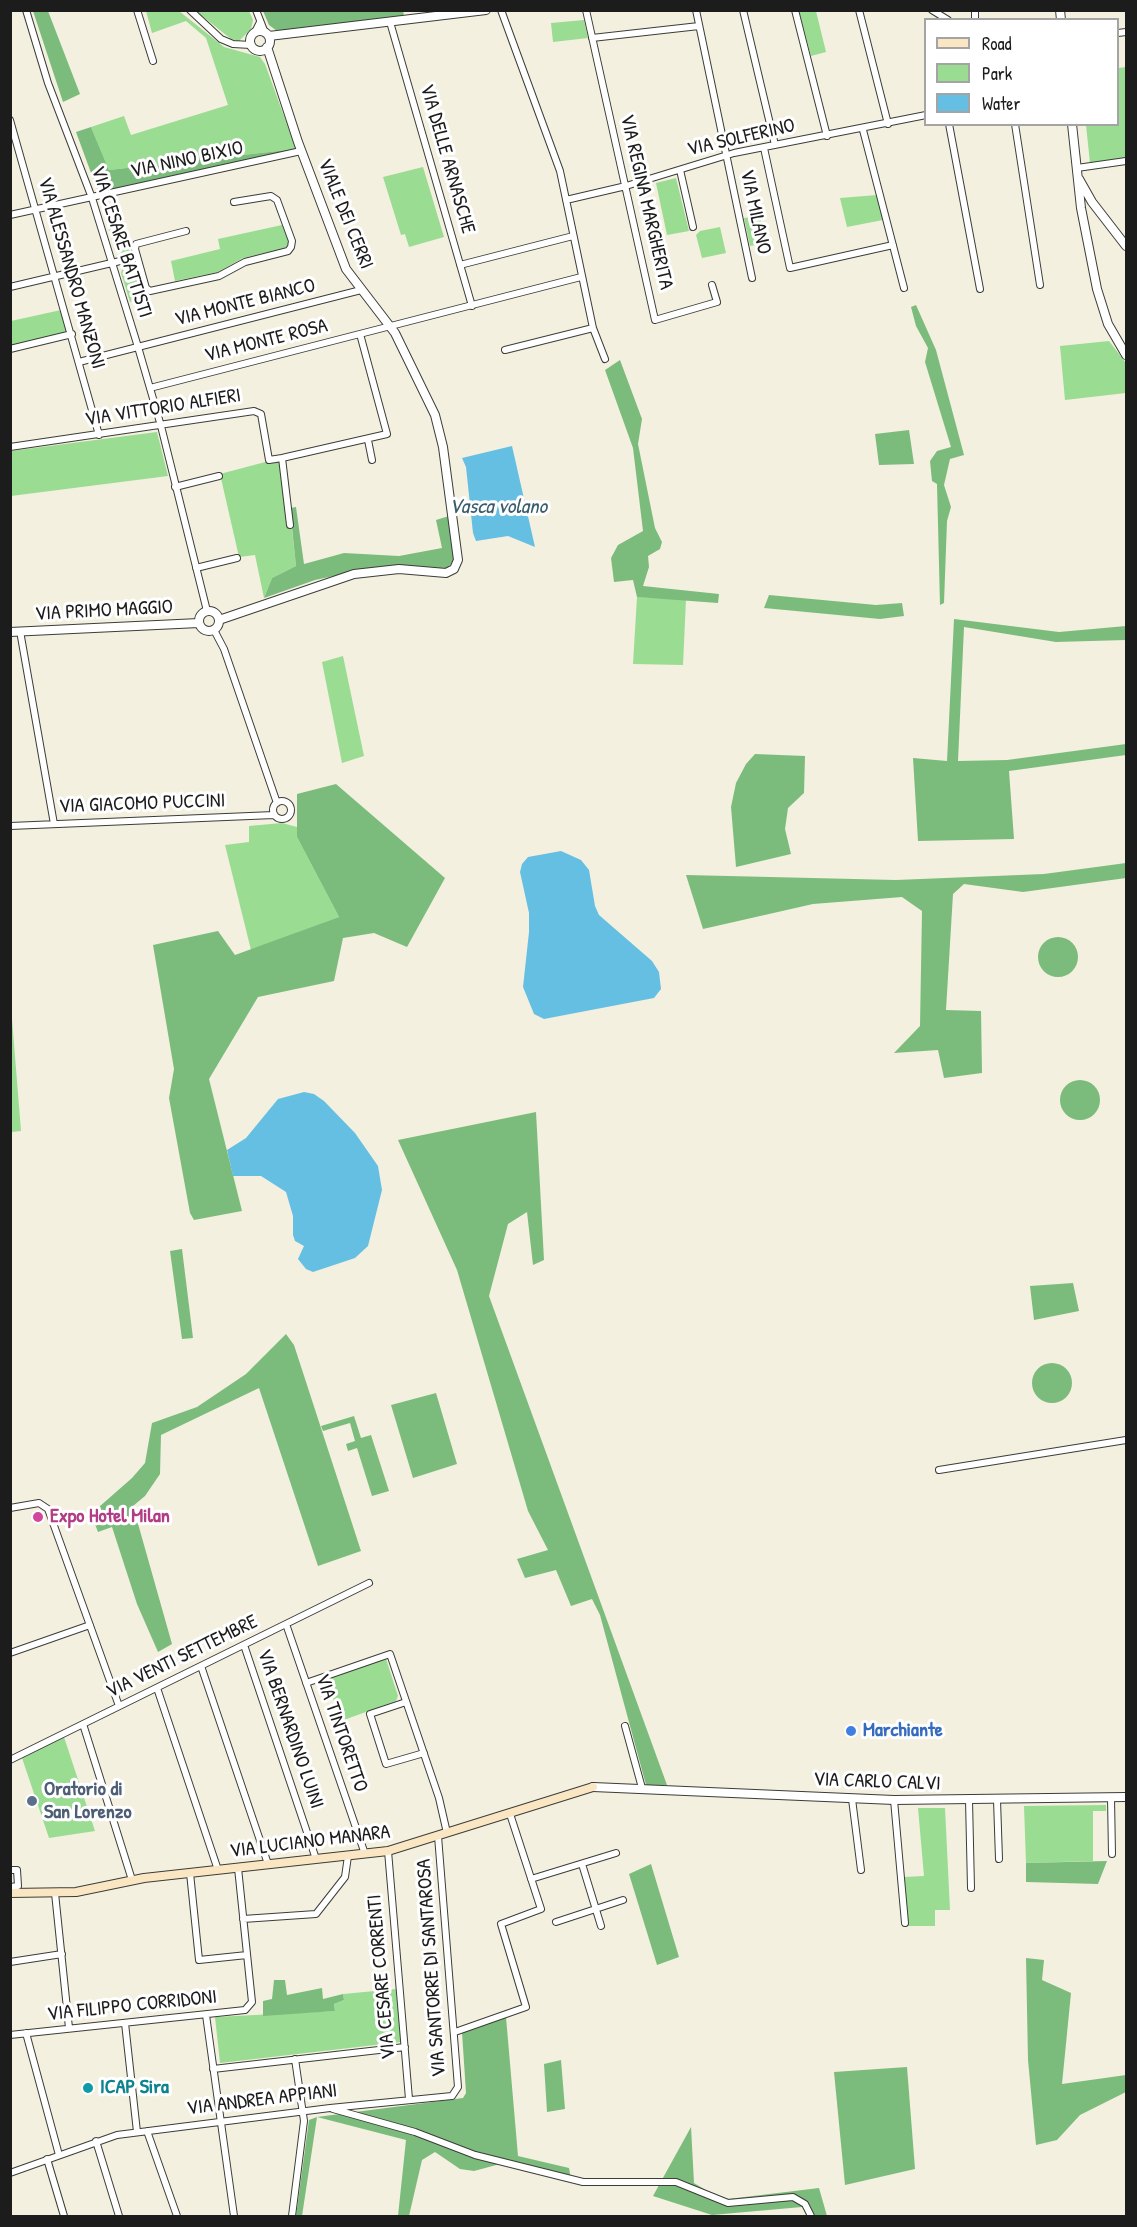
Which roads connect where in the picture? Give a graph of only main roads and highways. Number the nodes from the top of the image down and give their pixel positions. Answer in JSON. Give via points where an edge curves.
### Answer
{"nodes":[{"id":1,"x":593,"y":1787,"type":"road end"},
{"id":2,"x":10,"y":1893,"type":"edge"}],
"edges":[{"from":1,"to":2,"type":"main road","name":"VIA LUCIANO MANARA","via":[[388,1851],[132,1880],[76,1892]]}]}
